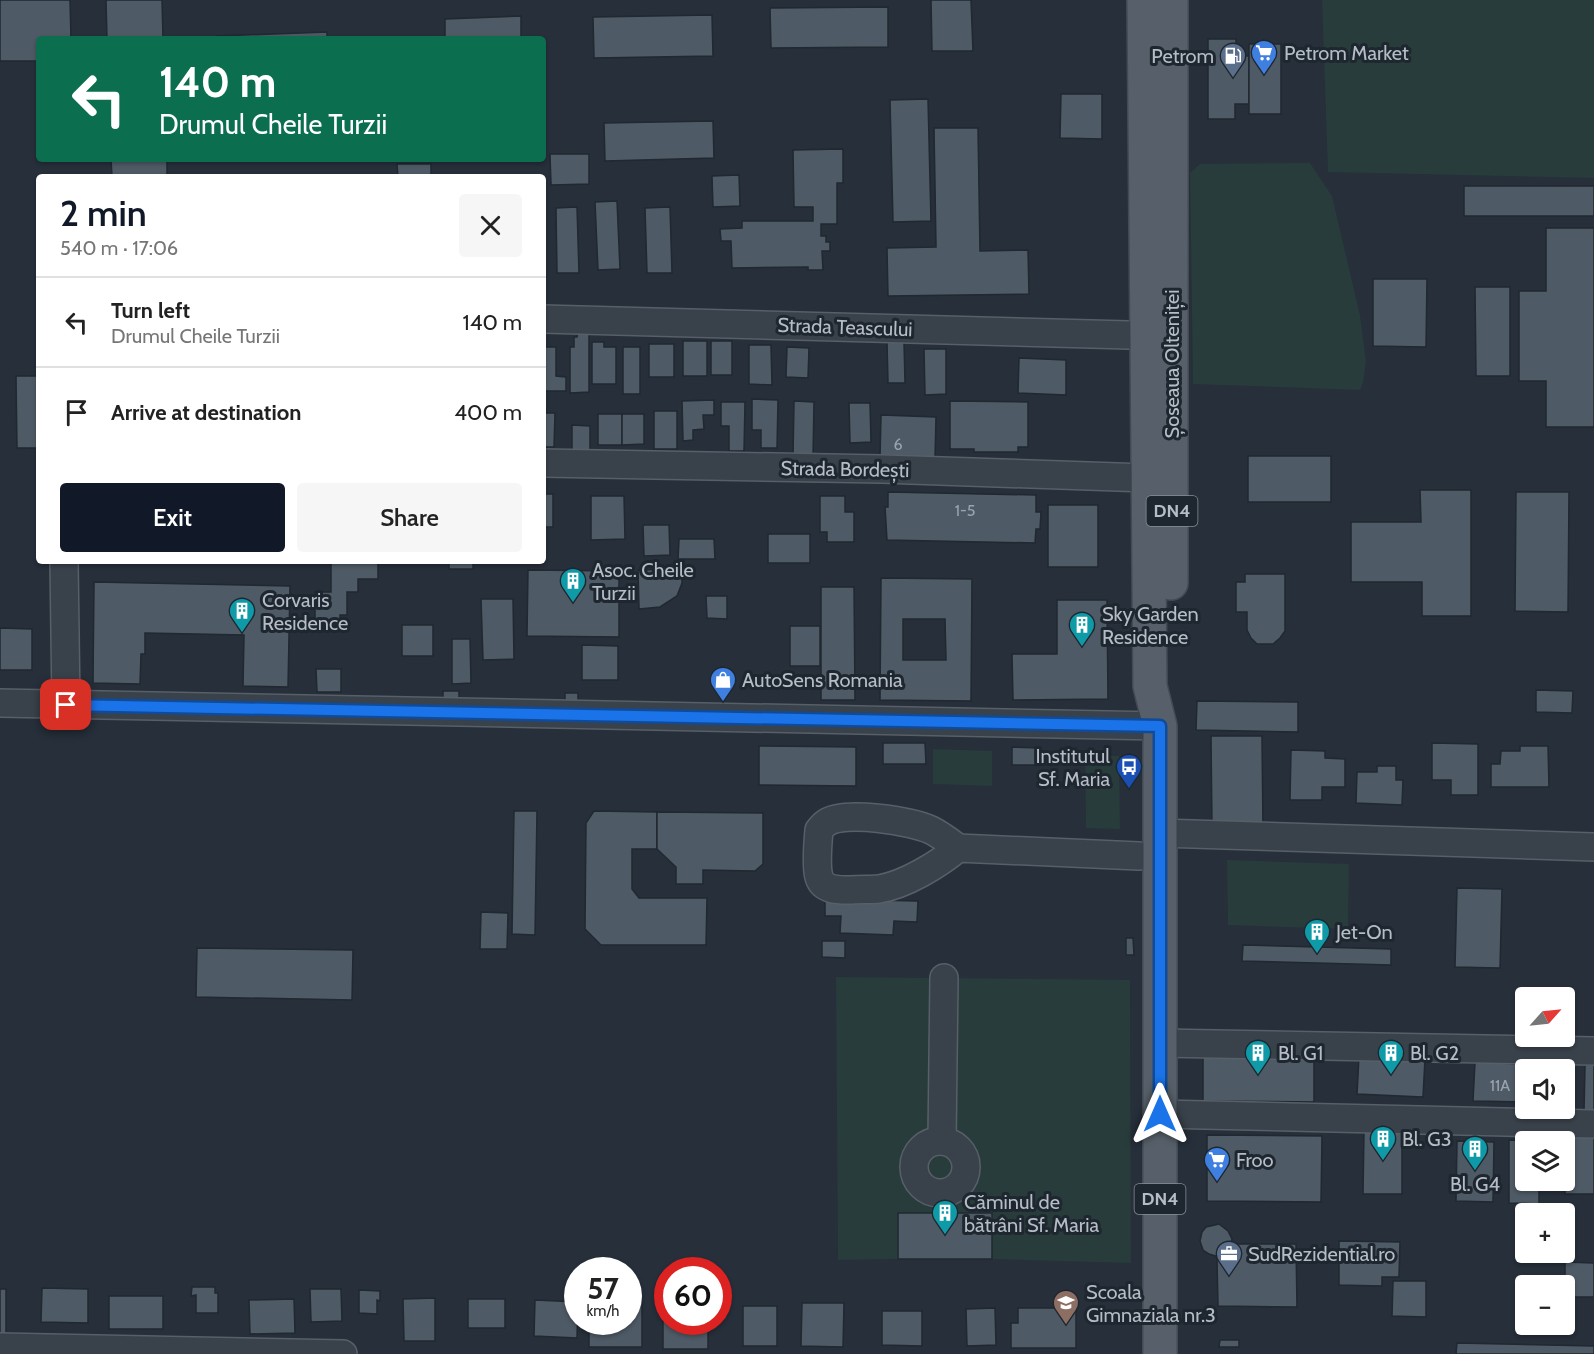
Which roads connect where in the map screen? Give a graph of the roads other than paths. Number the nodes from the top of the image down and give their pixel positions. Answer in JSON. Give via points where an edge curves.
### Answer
{"nodes":[{"id":1,"x":1144,"y":0,"type":"edge"},
{"id":2,"x":1171,"y":0,"type":"edge"},
{"id":3,"x":546,"y":319,"type":"edge"},
{"id":4,"x":1159,"y":336,"type":"junction"},
{"id":5,"x":546,"y":463,"type":"edge"},
{"id":6,"x":1147,"y":478,"type":"junction"},
{"id":7,"x":64,"y":564,"type":"edge"},
{"id":8,"x":0,"y":703,"type":"edge"},
{"id":9,"x":66,"y":705,"type":"junction"},
{"id":10,"x":1160,"y":726,"type":"junction"},
{"id":11,"x":1150,"y":845,"type":"junction"},
{"id":12,"x":1594,"y":847,"type":"edge"},
{"id":13,"x":958,"y":848,"type":"junction"},
{"id":14,"x":944,"y":978,"type":"dead end"},
{"id":15,"x":1160,"y":1043,"type":"junction"},
{"id":16,"x":1594,"y":1051,"type":"edge"},
{"id":17,"x":1160,"y":1114,"type":"junction"},
{"id":18,"x":1594,"y":1124,"type":"edge"},
{"id":19,"x":942,"y":1141,"type":"dead end"},
{"id":20,"x":0,"y":1347,"type":"edge"},
{"id":21,"x":343,"y":1354,"type":"edge"},
{"id":22,"x":1160,"y":1354,"type":"edge"}],
"edges":[{"from":1,"to":4,"type":"main road","name":"Șoseaua Olteniței","number":"DN4"},
{"from":2,"to":4,"type":"main road","name":"Șoseaua Olteniței","number":"DN4"},
{"from":3,"to":4,"type":"street","name":"Strada Teascului"},
{"from":4,"to":6,"type":"main road","name":"Șoseaua Olteniței","number":"DN4"},
{"from":4,"to":10,"type":"main road","name":"Șoseaua Olteniței","number":"DN4","via":[[1169,687]]},
{"from":5,"to":6,"type":"street","name":"Strada Bordești"},
{"from":6,"to":10,"type":"main road","name":"Șoseaua Olteniței","number":"DN4","via":[[1150,686]]},
{"from":7,"to":9,"type":"street"},
{"from":8,"to":9,"type":"street"},
{"from":9,"to":10,"type":"street"},
{"from":10,"to":11,"type":"main road","name":"Șoseaua Olteniței","number":"DN4"},
{"from":11,"to":12,"type":"street"},
{"from":11,"to":13,"type":"street"},
{"from":11,"to":15,"type":"main road","name":"Șoseaua Olteniței","number":"DN4"},
{"from":13,"to":13,"type":"street","via":[[931,830],[902,821],[837,819],[826,822],[819,830],[819,877],[823,884],[838,890],[880,889],[937,864]]},
{"from":14,"to":19,"type":"street"},
{"from":15,"to":16,"type":"street"},
{"from":15,"to":17,"type":"main road","name":"Șoseaua Olteniței","number":"DN4"},
{"from":17,"to":18,"type":"street"},
{"from":17,"to":22,"type":"main road","name":"Șoseaua Olteniței","number":"DN4"},
{"from":20,"to":21,"type":"street"}]}
